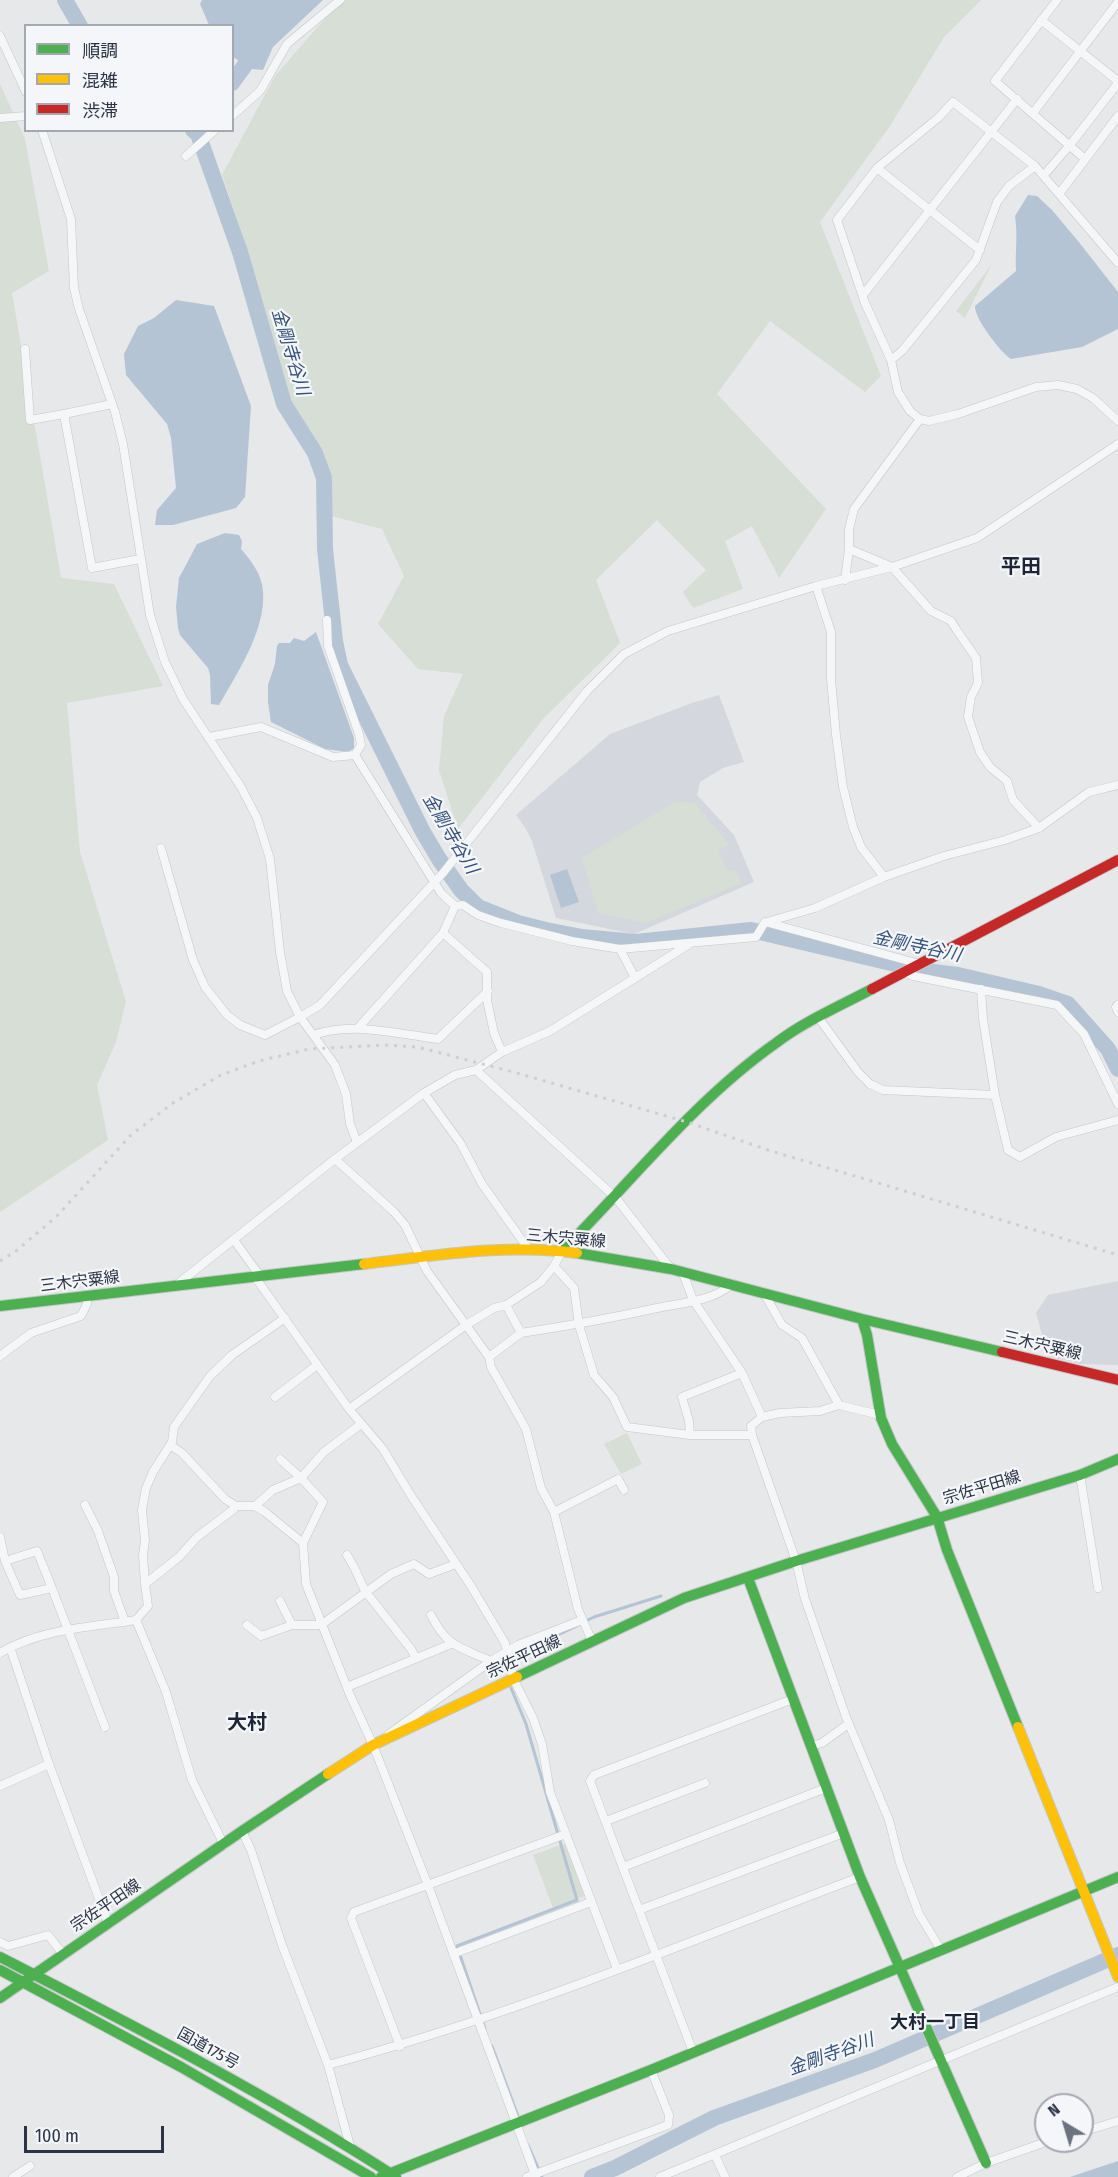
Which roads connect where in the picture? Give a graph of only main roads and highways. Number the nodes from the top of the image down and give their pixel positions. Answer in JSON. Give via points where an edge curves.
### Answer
{"nodes":[{"id":1,"x":1118,"y":861,"type":"edge"},
{"id":2,"x":562,"y":1251,"type":"junction"},
{"id":3,"x":0,"y":1306,"type":"edge"},
{"id":4,"x":862,"y":1319,"type":"junction"},
{"id":5,"x":1118,"y":1380,"type":"edge"},
{"id":6,"x":1118,"y":1459,"type":"edge"},
{"id":7,"x":937,"y":1518,"type":"junction"},
{"id":8,"x":748,"y":1578,"type":"junction"},
{"id":9,"x":1118,"y":1876,"type":"edge"},
{"id":10,"x":1084,"y":1892,"type":"junction"},
{"id":11,"x":0,"y":1957,"type":"edge"},
{"id":12,"x":900,"y":1967,"type":"junction"},
{"id":13,"x":0,"y":1970,"type":"edge"},
{"id":14,"x":34,"y":1975,"type":"junction"},
{"id":15,"x":1118,"y":1977,"type":"edge"},
{"id":16,"x":23,"y":1982,"type":"junction"},
{"id":17,"x":0,"y":1998,"type":"edge"},
{"id":18,"x":986,"y":2163,"type":"road end"},
{"id":19,"x":389,"y":2176,"type":"edge"},
{"id":20,"x":370,"y":2177,"type":"edge"}],
"edges":[{"from":1,"to":2,"type":"main road","via":[[985,928],[776,1043],[687,1122]]},
{"from":2,"to":3,"type":"main road","name":"三木宍粟線","via":[[459,1253]]},
{"from":2,"to":4,"type":"main road","name":"三木宍粟線","via":[[671,1269]]},
{"from":4,"to":5,"type":"main road","name":"三木宍粟線"},
{"from":4,"to":7,"type":"main road","via":[[881,1418],[892,1444]]},
{"from":6,"to":7,"type":"main road","name":"宗佐平田線","via":[[1080,1475]]},
{"from":7,"to":8,"type":"main road","name":"宗佐平田線"},
{"from":7,"to":10,"type":"main road"},
{"from":8,"to":12,"type":"main road","via":[[860,1877]]},
{"from":8,"to":14,"type":"main road","name":"宗佐平田線","via":[[684,1598],[373,1745]]},
{"from":9,"to":10,"type":"main road"},
{"from":10,"to":12,"type":"main road"},
{"from":10,"to":15,"type":"main road"},
{"from":11,"to":14,"type":"main road","name":"国道175号"},
{"from":12,"to":18,"type":"main road"},
{"from":12,"to":19,"type":"main road"},
{"from":13,"to":16,"type":"main road","name":"国道175号"},
{"from":14,"to":16,"type":"main road","name":"宗佐平田線"},
{"from":14,"to":19,"type":"main road","name":"国道175号","via":[[197,2059],[351,2148]]},
{"from":16,"to":17,"type":"main road","name":"宗佐平田線"},
{"from":16,"to":20,"type":"main road","name":"国道175号","via":[[181,2067]]}]}
